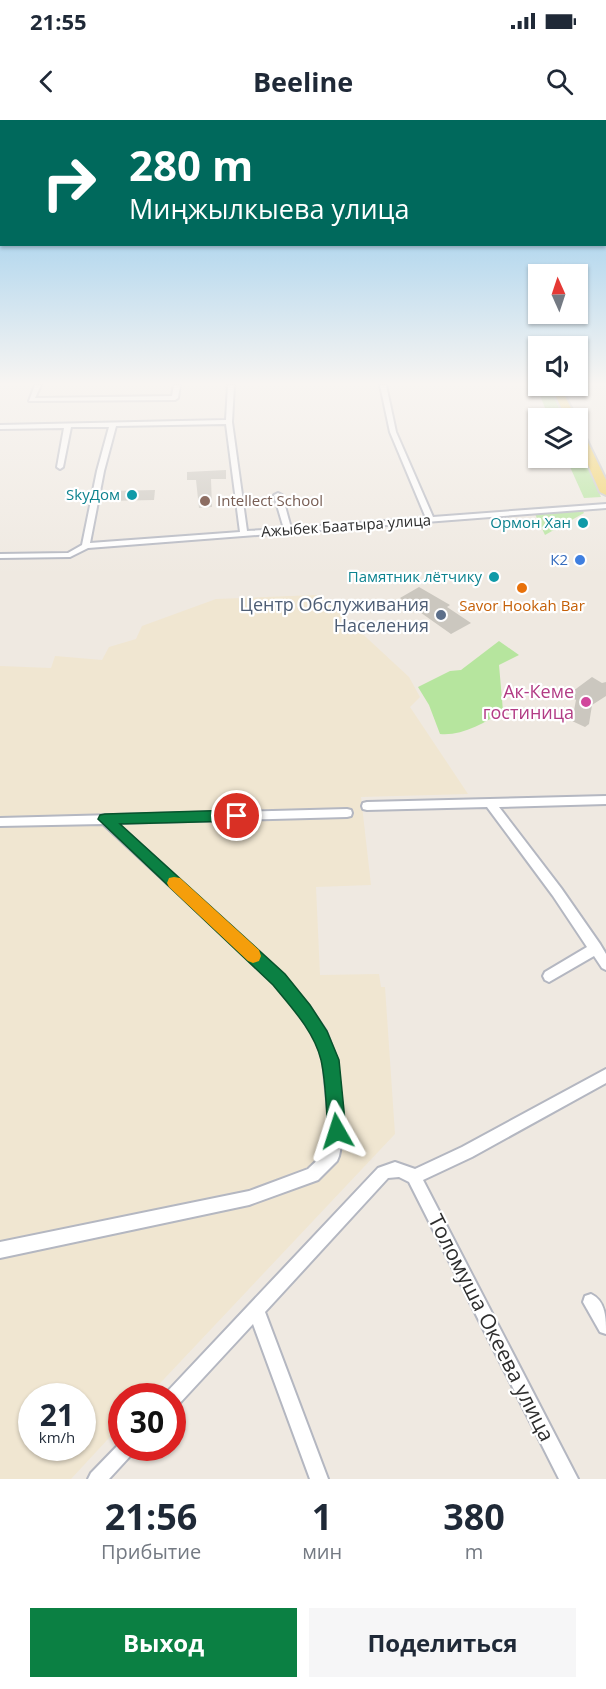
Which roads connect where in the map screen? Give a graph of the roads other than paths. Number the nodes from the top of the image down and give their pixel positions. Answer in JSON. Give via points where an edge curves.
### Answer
{"nodes":[{"id":1,"x":64,"y":448,"type":"edge"},
{"id":2,"x":105,"y":448,"type":"edge"},
{"id":3,"x":233,"y":448,"type":"edge"},
{"id":4,"x":400,"y":448,"type":"edge"},
{"id":5,"x":588,"y":453,"type":"edge"},
{"id":6,"x":60,"y":467,"type":"dead end"},
{"id":7,"x":606,"y":492,"type":"edge"},
{"id":8,"x":278,"y":495,"type":"dead end"},
{"id":9,"x":606,"y":506,"type":"edge"},
{"id":10,"x":431,"y":520,"type":"junction"},
{"id":11,"x":288,"y":530,"type":"junction"},
{"id":12,"x":244,"y":534,"type":"junction"},
{"id":13,"x":86,"y":546,"type":"junction"},
{"id":14,"x":0,"y":556,"type":"edge"},
{"id":15,"x":606,"y":800,"type":"edge"},
{"id":16,"x":489,"y":802,"type":"junction"},
{"id":17,"x":367,"y":806,"type":"dead end"},
{"id":18,"x":347,"y":813,"type":"dead end"},
{"id":19,"x":105,"y":819,"type":"junction"},
{"id":20,"x":0,"y":822,"type":"edge"},
{"id":21,"x":596,"y":948,"type":"junction"},
{"id":22,"x":606,"y":964,"type":"edge"},
{"id":23,"x":549,"y":976,"type":"dead end"},
{"id":24,"x":606,"y":1076,"type":"edge"},
{"id":25,"x":414,"y":1177,"type":"junction"},
{"id":26,"x":0,"y":1250,"type":"edge"},
{"id":27,"x":591,"y":1302,"type":"dead end"},
{"id":28,"x":256,"y":1310,"type":"junction"},
{"id":29,"x":606,"y":1326,"type":"edge"},
{"id":30,"x":186,"y":1384,"type":"edge"},
{"id":31,"x":114,"y":1461,"type":"edge"},
{"id":32,"x":97,"y":1479,"type":"edge"},
{"id":33,"x":319,"y":1479,"type":"edge"},
{"id":34,"x":568,"y":1479,"type":"edge"}],
"edges":[{"from":1,"to":6,"type":"street"},
{"from":2,"to":13,"type":"street"},
{"from":3,"to":12,"type":"street"},
{"from":4,"to":10,"type":"street"},
{"from":5,"to":7,"type":"main road"},
{"from":8,"to":11,"type":"street"},
{"from":9,"to":10,"type":"street","name":"Ажыбек Баатыра улица"},
{"from":10,"to":11,"type":"street","name":"Ажыбек Баатыра улица"},
{"from":11,"to":12,"type":"street","name":"Ажыбек Баатыра улица"},
{"from":12,"to":13,"type":"street","name":"Ажыбек Баатыра улица"},
{"from":13,"to":14,"type":"street","name":"Ажыбек Баатыра улица","via":[[70,555]]},
{"from":15,"to":16,"type":"street"},
{"from":16,"to":17,"type":"street"},
{"from":16,"to":21,"type":"street"},
{"from":18,"to":19,"type":"street"},
{"from":19,"to":20,"type":"street"},
{"from":19,"to":26,"type":"street","via":[[279,979],[304,1010],[321,1036],[330,1060],[337,1131],[332,1156],[313,1175],[249,1198]]},
{"from":21,"to":22,"type":"street"},
{"from":21,"to":23,"type":"street"},
{"from":24,"to":25,"type":"street"},
{"from":25,"to":28,"type":"street","via":[[398,1169],[382,1173]]},
{"from":25,"to":34,"type":"street","name":"Толомуша Океева улица"},
{"from":27,"to":29,"type":"street"},
{"from":28,"to":30,"type":"street"},
{"from":28,"to":33,"type":"street"},
{"from":31,"to":32,"type":"street"}]}
